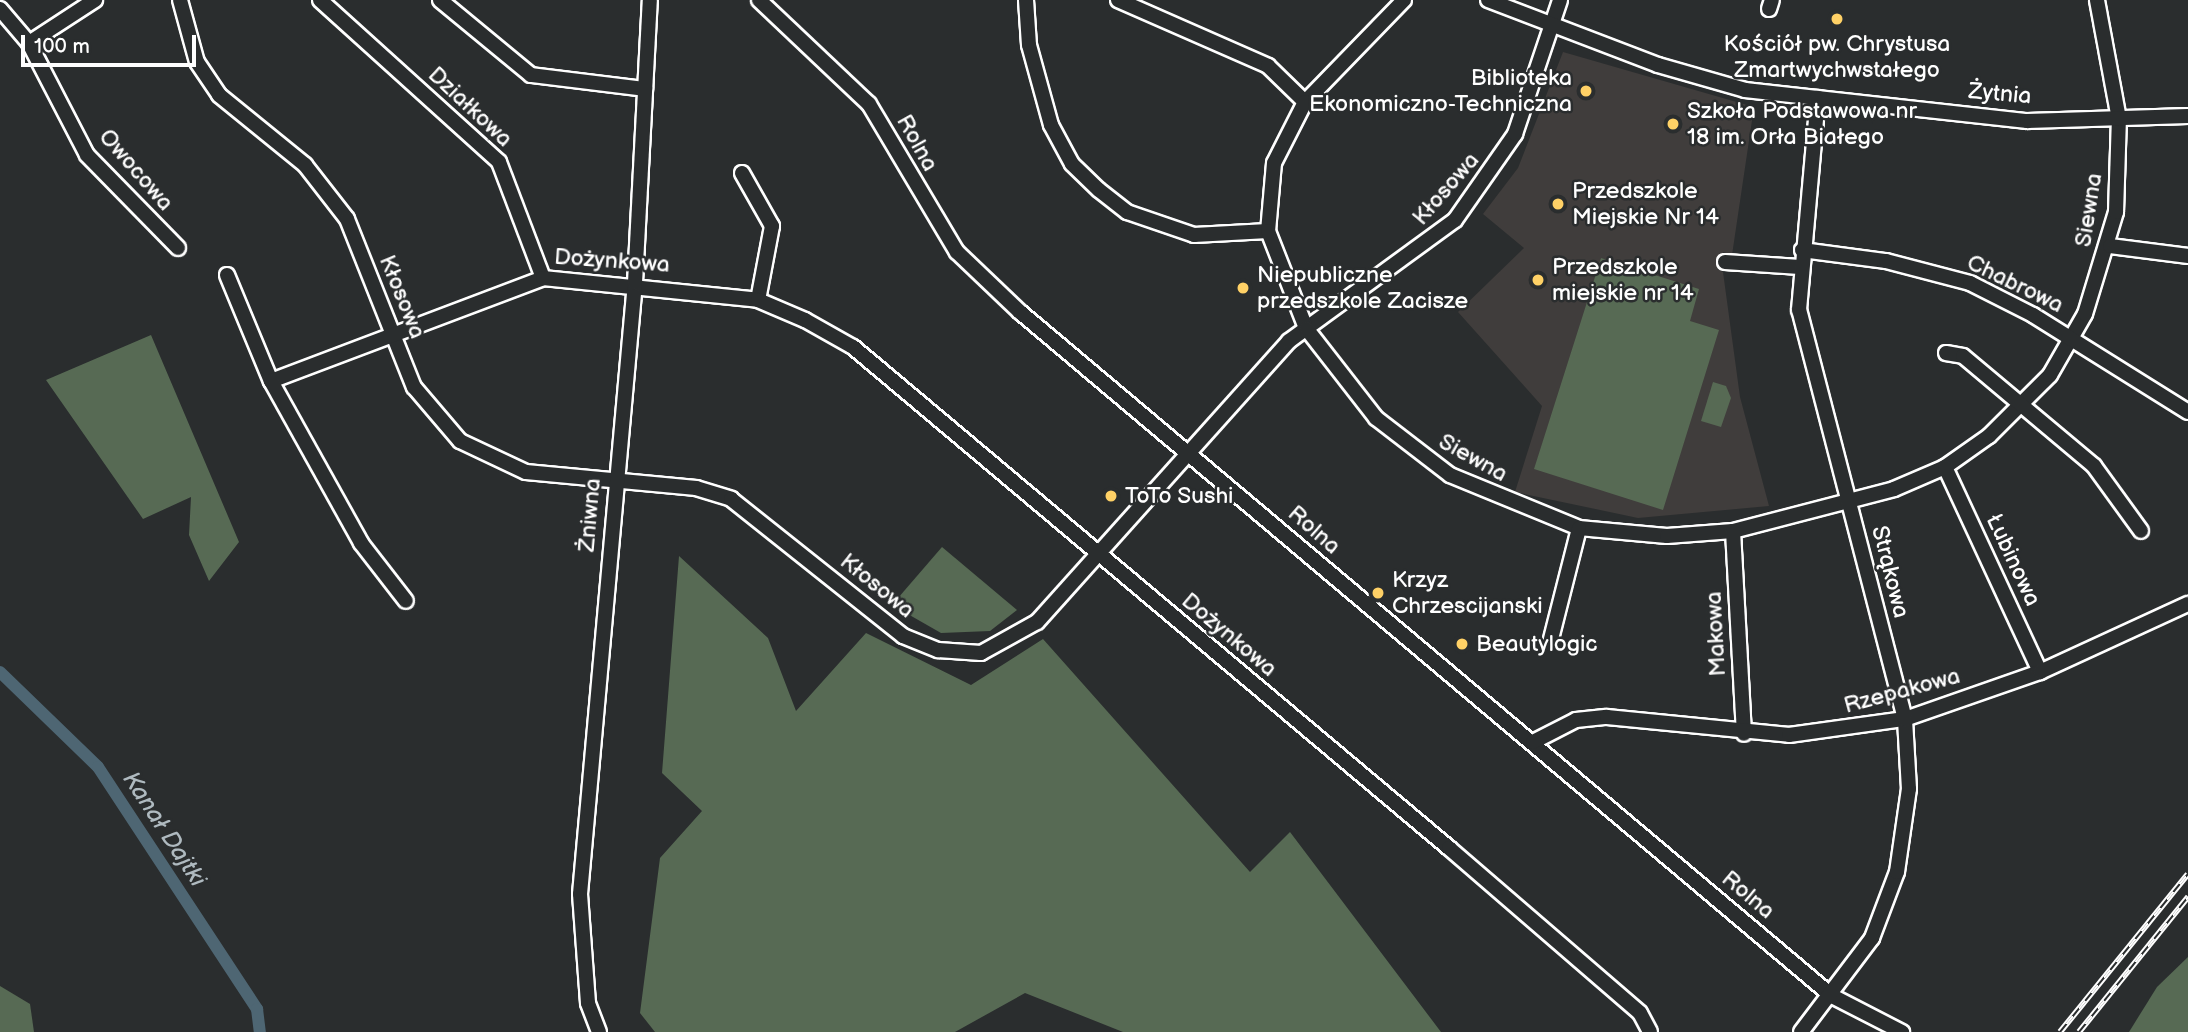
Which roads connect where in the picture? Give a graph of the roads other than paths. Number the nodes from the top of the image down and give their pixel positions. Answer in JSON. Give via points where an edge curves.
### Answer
{"nodes":[{"id":1,"x":95,"y":0,"type":"edge"},
{"id":2,"x":180,"y":0,"type":"edge"},
{"id":3,"x":320,"y":0,"type":"edge"},
{"id":4,"x":440,"y":0,"type":"edge"},
{"id":5,"x":650,"y":0,"type":"edge"},
{"id":6,"x":759,"y":0,"type":"edge"},
{"id":7,"x":1026,"y":0,"type":"edge"},
{"id":8,"x":1118,"y":0,"type":"edge"},
{"id":9,"x":1404,"y":0,"type":"edge"},
{"id":10,"x":1488,"y":0,"type":"edge"},
{"id":11,"x":1559,"y":0,"type":"edge"},
{"id":12,"x":2097,"y":0,"type":"edge"},
{"id":13,"x":0,"y":9,"type":"edge"},
{"id":14,"x":1552,"y":26,"type":"junction"},
{"id":15,"x":29,"y":43,"type":"junction"},
{"id":16,"x":645,"y":89,"type":"junction"},
{"id":17,"x":1818,"y":98,"type":"junction"},
{"id":18,"x":1305,"y":102,"type":"junction"},
{"id":19,"x":2188,"y":116,"type":"edge"},
{"id":20,"x":2119,"y":119,"type":"junction"},
{"id":21,"x":742,"y":173,"type":"dead end"},
{"id":22,"x":1268,"y":231,"type":"junction"},
{"id":23,"x":2110,"y":246,"type":"junction"},
{"id":24,"x":177,"y":248,"type":"dead end"},
{"id":25,"x":1802,"y":250,"type":"junction"},
{"id":26,"x":2188,"y":256,"type":"edge"},
{"id":27,"x":1726,"y":262,"type":"dead end"},
{"id":28,"x":1800,"y":267,"type":"junction"},
{"id":29,"x":227,"y":275,"type":"dead end"},
{"id":30,"x":543,"y":278,"type":"junction"},
{"id":31,"x":635,"y":283,"type":"junction"},
{"id":32,"x":758,"y":300,"type":"junction"},
{"id":33,"x":1306,"y":328,"type":"junction"},
{"id":34,"x":390,"y":333,"type":"junction"},
{"id":35,"x":2072,"y":339,"type":"junction"},
{"id":36,"x":1946,"y":353,"type":"dead end"},
{"id":37,"x":271,"y":381,"type":"junction"},
{"id":38,"x":2022,"y":406,"type":"junction"},
{"id":39,"x":2188,"y":412,"type":"edge"},
{"id":40,"x":1189,"y":451,"type":"junction"},
{"id":41,"x":1945,"y":467,"type":"junction"},
{"id":42,"x":616,"y":480,"type":"junction"},
{"id":43,"x":1849,"y":504,"type":"junction"},
{"id":44,"x":1579,"y":528,"type":"junction"},
{"id":45,"x":1733,"y":531,"type":"junction"},
{"id":46,"x":2141,"y":531,"type":"dead end"},
{"id":47,"x":1098,"y":555,"type":"junction"},
{"id":48,"x":406,"y":601,"type":"dead end"},
{"id":49,"x":2188,"y":604,"type":"edge"},
{"id":50,"x":1551,"y":639,"type":"dead end"},
{"id":51,"x":2040,"y":672,"type":"junction"},
{"id":52,"x":1905,"y":719,"type":"junction"},
{"id":53,"x":1744,"y":734,"type":"junction"},
{"id":54,"x":1533,"y":743,"type":"junction"},
{"id":55,"x":1832,"y":996,"type":"junction"},
{"id":56,"x":599,"y":1032,"type":"edge"},
{"id":57,"x":1650,"y":1032,"type":"edge"},
{"id":58,"x":1801,"y":1032,"type":"edge"},
{"id":59,"x":1902,"y":1032,"type":"edge"}],
"edges":[{"from":1,"to":15,"type":"street"},
{"from":2,"to":34,"type":"street","name":"Kłosowa","via":[[197,62],[219,95],[305,165],[347,219]]},
{"from":3,"to":30,"type":"street","name":"Działkowa","via":[[499,162]]},
{"from":4,"to":16,"type":"street","via":[[531,75]]},
{"from":5,"to":16,"type":"street","name":"Żniwna"},
{"from":6,"to":40,"type":"street","name":"Rolna","via":[[869,104],[957,252]]},
{"from":7,"to":22,"type":"street","via":[[1029,46],[1051,125],[1072,164],[1098,190],[1127,212],[1194,235]]},
{"from":8,"to":18,"type":"street","via":[[1268,66]]},
{"from":9,"to":18,"type":"street","name":"Siewna"},
{"from":10,"to":14,"type":"street","name":"Żytnia"},
{"from":11,"to":14,"type":"street","name":"Kłosowa"},
{"from":12,"to":20,"type":"street","name":"Siewna"},
{"from":13,"to":15,"type":"street","name":"Owocowa"},
{"from":14,"to":17,"type":"street","name":"Żytnia","via":[[1738,89]]},
{"from":14,"to":33,"type":"street","name":"Kłosowa","via":[[1521,119],[1470,203],[1430,243]]},
{"from":15,"to":24,"type":"street","name":"Owocowa","via":[[87,155]]},
{"from":16,"to":31,"type":"street","name":"Żniwna"},
{"from":17,"to":20,"type":"street","name":"Żytnia","via":[[2027,121]]},
{"from":17,"to":25,"type":"street","name":"Strąkowa"},
{"from":18,"to":22,"type":"street","name":"Siewna","via":[[1274,163]]},
{"from":19,"to":20,"type":"street","name":"Żytnia"},
{"from":20,"to":23,"type":"street","name":"Siewna"},
{"from":21,"to":32,"type":"street","via":[[772,226]]},
{"from":22,"to":33,"type":"street","name":"Siewna"},
{"from":23,"to":26,"type":"street"},
{"from":23,"to":35,"type":"street","name":"Siewna"},
{"from":25,"to":28,"type":"street","name":"Strąkowa"},
{"from":25,"to":35,"type":"street","name":"Chabrowa","via":[[1886,261],[1969,283]]},
{"from":27,"to":28,"type":"street"},
{"from":28,"to":43,"type":"street","name":"Strąkowa","via":[[1799,310]]},
{"from":29,"to":37,"type":"street"},
{"from":30,"to":31,"type":"street","name":"Dożynkowa"},
{"from":30,"to":34,"type":"street","name":"Dożynkowa"},
{"from":31,"to":32,"type":"street","name":"Dożynkowa"},
{"from":31,"to":42,"type":"street","name":"Żniwna"},
{"from":32,"to":47,"type":"street","name":"Dożynkowa","via":[[853,347]]},
{"from":33,"to":40,"type":"street","name":"Kłosowa","via":[[1272,357]]},
{"from":33,"to":44,"type":"street","name":"Siewna","via":[[1350,391],[1407,445],[1492,496]]},
{"from":34,"to":37,"type":"street","name":"Dożynkowa"},
{"from":34,"to":42,"type":"street","name":"Kłosowa","via":[[414,387],[460,441],[526,472]]},
{"from":35,"to":38,"type":"street","name":"Siewna"},
{"from":35,"to":39,"type":"street","name":"Chabrowa"},
{"from":36,"to":38,"type":"street","via":[[1963,356]]},
{"from":37,"to":48,"type":"street","via":[[361,543]]},
{"from":38,"to":41,"type":"street","name":"Siewna"},
{"from":38,"to":46,"type":"street","via":[[2094,466]]},
{"from":40,"to":47,"type":"street","name":"Kłosowa"},
{"from":40,"to":54,"type":"street","name":"Rolna"},
{"from":41,"to":43,"type":"street","name":"Siewna"},
{"from":41,"to":51,"type":"street","name":"Łubinowa"},
{"from":42,"to":47,"type":"street","name":"Kłosowa","via":[[696,488],[731,499],[887,626],[938,650],[981,653],[1000,646],[1037,622]]},
{"from":42,"to":56,"type":"street","name":"Żniwna","via":[[580,894],[587,1003]]},
{"from":43,"to":45,"type":"street","name":"Siewna"},
{"from":43,"to":52,"type":"street","name":"Strąkowa"},
{"from":44,"to":45,"type":"street","name":"Siewna","via":[[1667,536]]},
{"from":44,"to":50,"type":"street"},
{"from":45,"to":53,"type":"street","name":"Makowa"},
{"from":47,"to":57,"type":"street","name":"Dożynkowa","via":[[1640,1013]]},
{"from":49,"to":51,"type":"street","name":"Rzepakowa"},
{"from":51,"to":52,"type":"street","name":"Rzepakowa"},
{"from":52,"to":53,"type":"street","name":"Rzepakowa","via":[[1847,731]]},
{"from":52,"to":55,"type":"street","name":"Strąkowa","via":[[1909,789],[1897,872],[1871,938]]},
{"from":53,"to":54,"type":"street","name":"Rzepakowa","via":[[1607,717],[1576,720]]},
{"from":54,"to":55,"type":"street","name":"Rolna"},
{"from":55,"to":58,"type":"street","name":"Strąkowa"},
{"from":55,"to":59,"type":"street","name":"Rolna"}]}
